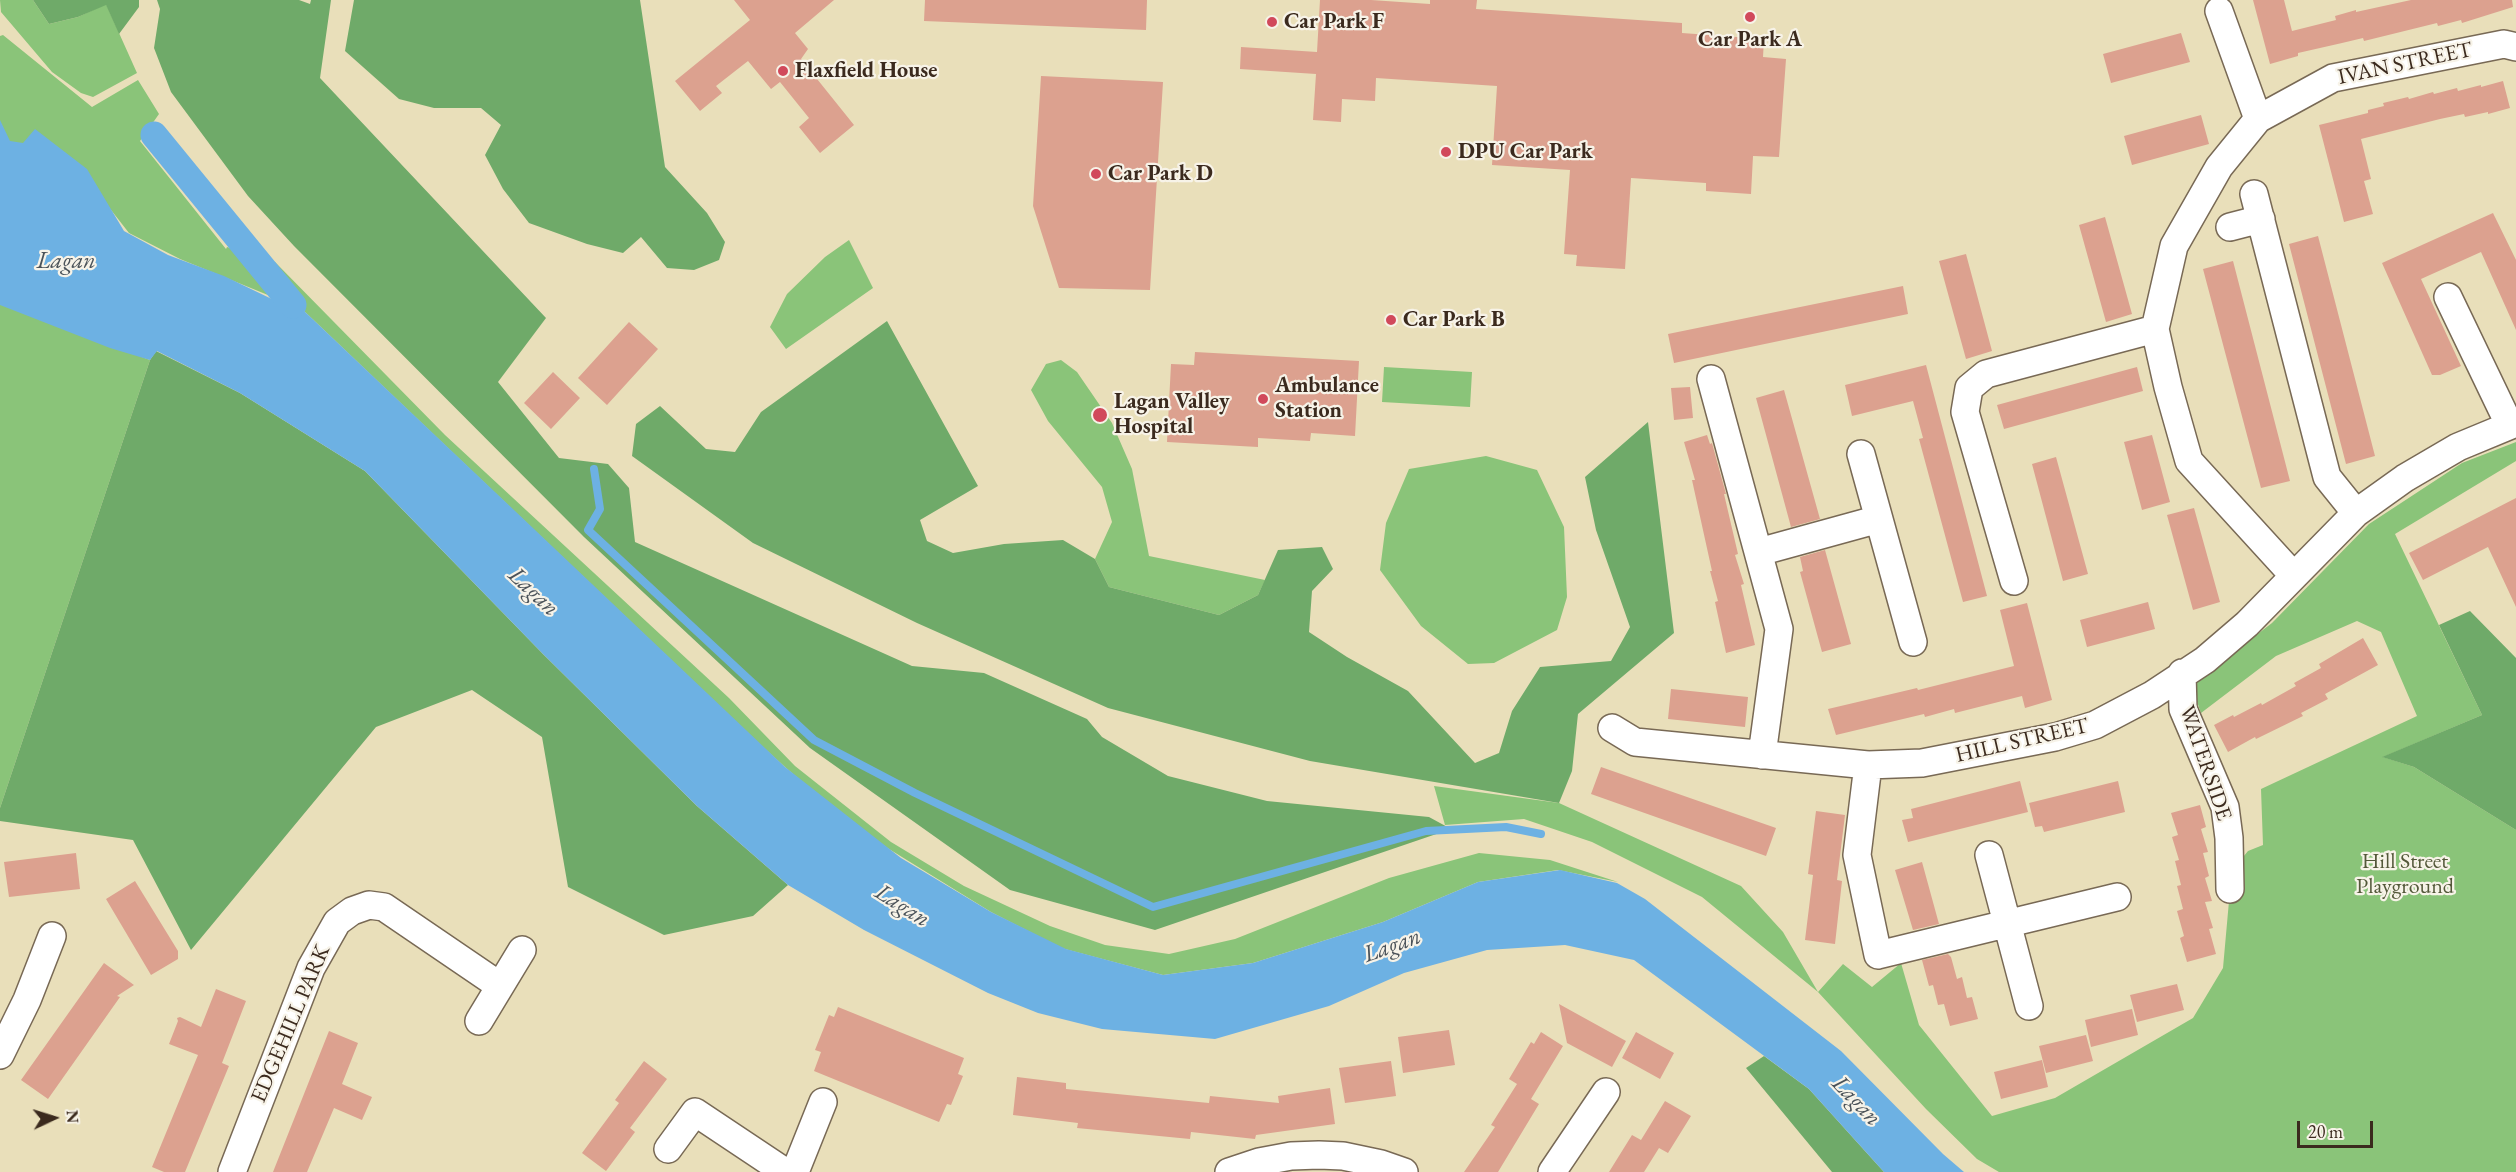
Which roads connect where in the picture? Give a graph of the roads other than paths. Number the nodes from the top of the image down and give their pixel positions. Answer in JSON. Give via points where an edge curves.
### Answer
{"nodes":[{"id":1,"x":2219,"y":11,"type":"dead end"},
{"id":2,"x":2516,"y":47,"type":"edge"},
{"id":3,"x":2258,"y":119,"type":"junction"},
{"id":4,"x":2230,"y":227,"type":"dead end"},
{"id":5,"x":2448,"y":297,"type":"dead end"},
{"id":6,"x":2155,"y":329,"type":"junction"},
{"id":7,"x":1711,"y":379,"type":"dead end"},
{"id":8,"x":2513,"y":424,"type":"edge"},
{"id":9,"x":1861,"y":454,"type":"dead end"},
{"id":10,"x":2356,"y":513,"type":"junction"},
{"id":11,"x":1879,"y":519,"type":"junction"},
{"id":12,"x":1759,"y":552,"type":"junction"},
{"id":13,"x":2294,"y":576,"type":"junction"},
{"id":14,"x":2014,"y":581,"type":"dead end"},
{"id":15,"x":1914,"y":642,"type":"dead end"},
{"id":16,"x":2182,"y":673,"type":"junction"},
{"id":17,"x":1612,"y":728,"type":"dead end"},
{"id":18,"x":1762,"y":755,"type":"junction"},
{"id":19,"x":1868,"y":765,"type":"junction"},
{"id":20,"x":1989,"y":855,"type":"dead end"},
{"id":21,"x":2230,"y":889,"type":"dead end"},
{"id":22,"x":2116,"y":897,"type":"dead end"},
{"id":23,"x":2007,"y":924,"type":"junction"},
{"id":24,"x":52,"y":936,"type":"dead end"},
{"id":25,"x":522,"y":950,"type":"dead end"},
{"id":26,"x":500,"y":986,"type":"junction"},
{"id":27,"x":2029,"y":1006,"type":"dead end"},
{"id":28,"x":478,"y":1021,"type":"dead end"},
{"id":29,"x":0,"y":1055,"type":"edge"},
{"id":30,"x":1606,"y":1092,"type":"dead end"},
{"id":31,"x":823,"y":1102,"type":"dead end"},
{"id":32,"x":668,"y":1149,"type":"dead end"},
{"id":33,"x":232,"y":1172,"type":"edge"},
{"id":34,"x":785,"y":1172,"type":"edge"},
{"id":35,"x":795,"y":1172,"type":"edge"},
{"id":36,"x":1228,"y":1172,"type":"edge"},
{"id":37,"x":1404,"y":1172,"type":"edge"},
{"id":38,"x":1552,"y":1172,"type":"edge"}],
"edges":[{"from":1,"to":3,"type":"street"},
{"from":2,"to":3,"type":"street","name":"IVAN STREET","via":[[2504,44],[2333,78]]},
{"from":3,"to":6,"type":"street","name":"IVAN STREET","via":[[2219,167],[2174,246]]},
{"from":4,"to":10,"type":"street","via":[[2258,207],[2327,477]]},
{"from":5,"to":8,"type":"street"},
{"from":6,"to":13,"type":"street","name":"IVAN STREET","via":[[2189,460]]},
{"from":6,"to":14,"type":"street","via":[[1986,374],[1969,388],[1965,412]]},
{"from":7,"to":12,"type":"street"},
{"from":8,"to":10,"type":"street","name":"HILL STREET","via":[[2449,452]]},
{"from":9,"to":11,"type":"street"},
{"from":10,"to":13,"type":"street","name":"HILL STREET"},
{"from":11,"to":12,"type":"street"},
{"from":11,"to":15,"type":"street"},
{"from":12,"to":18,"type":"street","via":[[1779,630]]},
{"from":13,"to":16,"type":"street","name":"HILL STREET","via":[[2247,624],[2205,660]]},
{"from":16,"to":19,"type":"street","name":"HILL STREET","via":[[2095,725],[2055,737],[1922,763]]},
{"from":16,"to":21,"type":"street","name":"WATERSIDE","via":[[2183,709],[2225,807]]},
{"from":17,"to":18,"type":"street","name":"HILL STREET","via":[[1635,742]]},
{"from":18,"to":19,"type":"street","name":"HILL STREET"},
{"from":19,"to":23,"type":"street","via":[[1857,855],[1878,955]]},
{"from":20,"to":23,"type":"street"},
{"from":22,"to":23,"type":"street"},
{"from":23,"to":27,"type":"street"},
{"from":24,"to":29,"type":"street"},
{"from":25,"to":26,"type":"street"},
{"from":26,"to":28,"type":"street"},
{"from":26,"to":33,"type":"street","name":"EDGEHILL PARK","via":[[384,907],[369,905],[352,911],[337,922],[310,968]]},
{"from":30,"to":38,"type":"street"},
{"from":31,"to":35,"type":"street"},
{"from":32,"to":34,"type":"street","via":[[694,1112]]},
{"from":36,"to":37,"type":"street","via":[[1269,1160],[1319,1155],[1343,1156]]}]}
